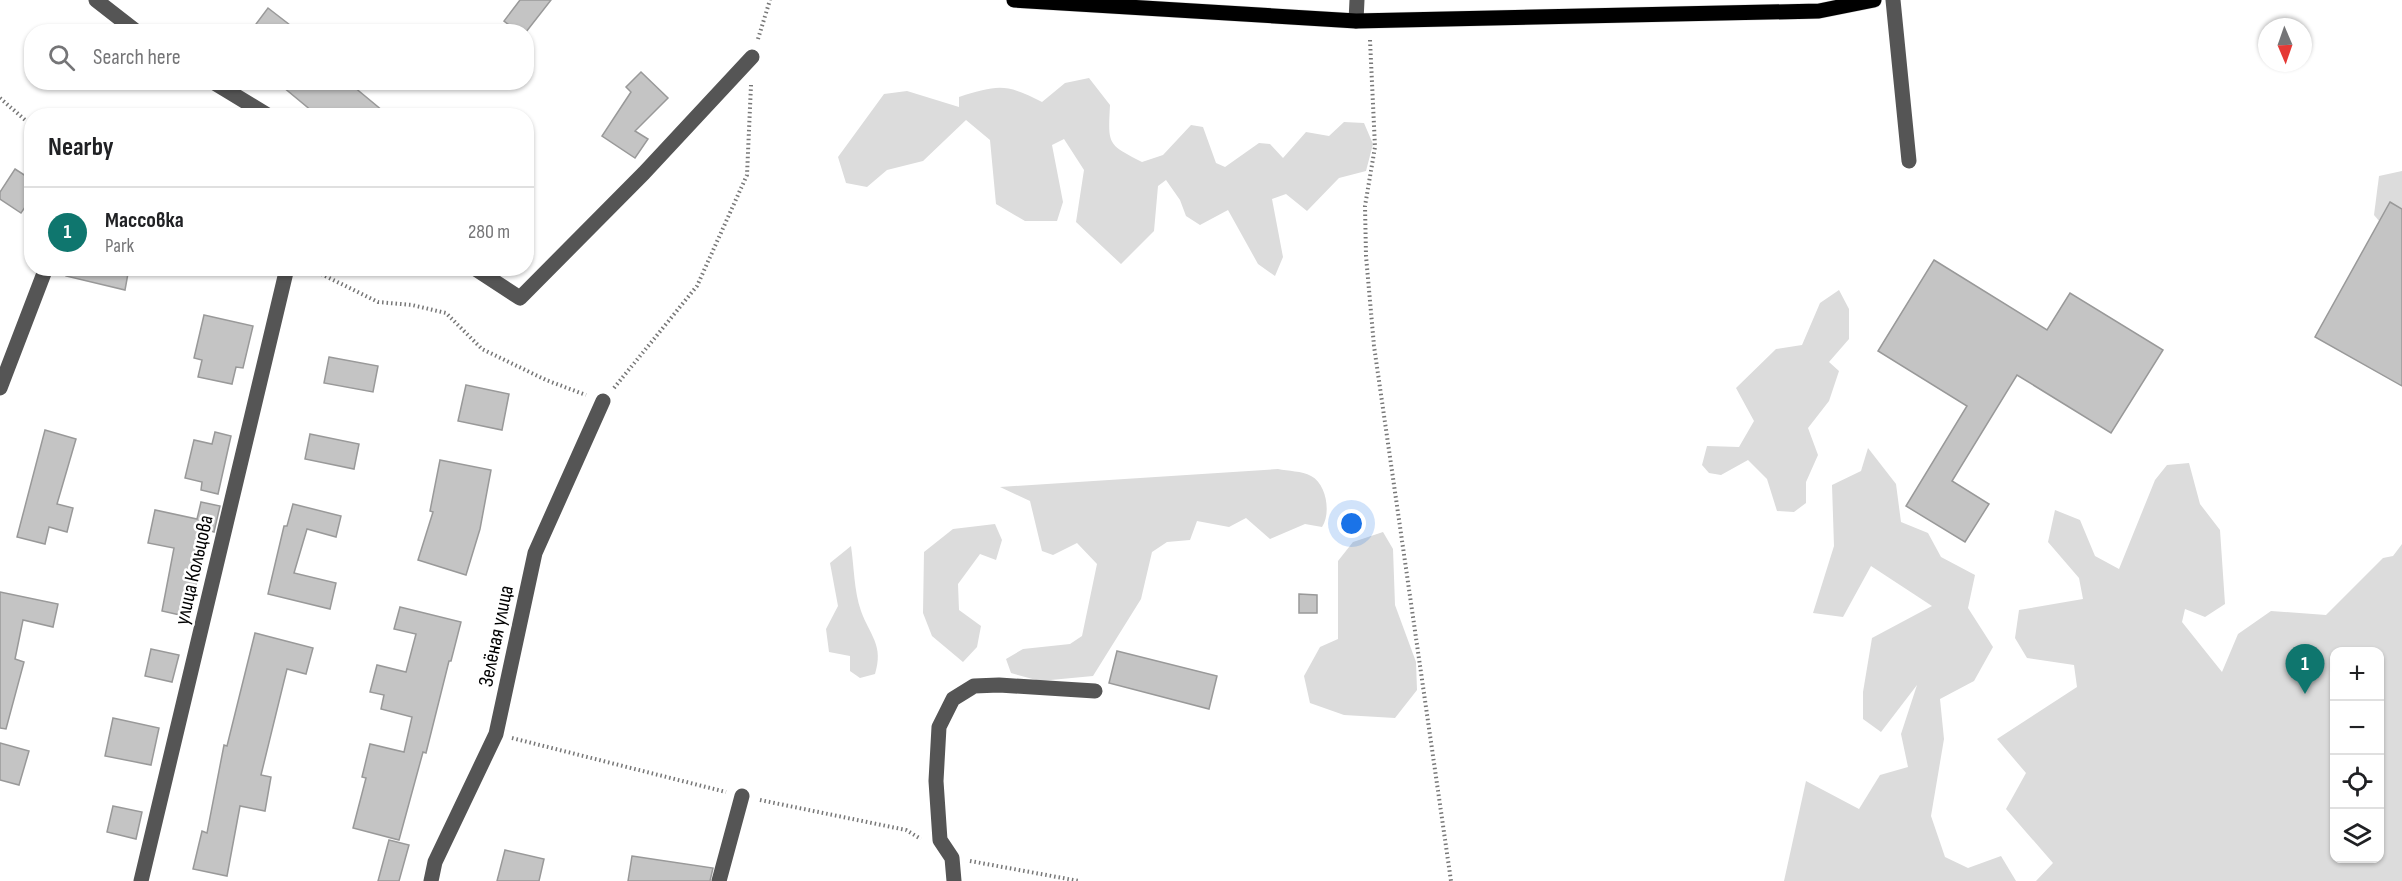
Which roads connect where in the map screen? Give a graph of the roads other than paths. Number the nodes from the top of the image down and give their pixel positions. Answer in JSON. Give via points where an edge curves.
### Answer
{"nodes":[{"id":1,"x":96,"y":0,"type":"edge"},
{"id":2,"x":1014,"y":0,"type":"edge"},
{"id":3,"x":1357,"y":0,"type":"edge"},
{"id":4,"x":1874,"y":0,"type":"edge"},
{"id":5,"x":1893,"y":0,"type":"edge"},
{"id":6,"x":1362,"y":21,"type":"junction"},
{"id":7,"x":127,"y":24,"type":"edge"},
{"id":8,"x":752,"y":57,"type":"road end"},
{"id":9,"x":226,"y":90,"type":"edge"},
{"id":10,"x":256,"y":108,"type":"edge"},
{"id":11,"x":1909,"y":161,"type":"dead end"},
{"id":12,"x":43,"y":276,"type":"edge"},
{"id":13,"x":285,"y":276,"type":"edge"},
{"id":14,"x":486,"y":276,"type":"edge"},
{"id":15,"x":0,"y":388,"type":"edge"},
{"id":16,"x":603,"y":401,"type":"road end"},
{"id":17,"x":1095,"y":691,"type":"dead end"},
{"id":18,"x":742,"y":796,"type":"road end"},
{"id":19,"x":141,"y":881,"type":"edge"},
{"id":20,"x":431,"y":881,"type":"edge"},
{"id":21,"x":719,"y":881,"type":"edge"},
{"id":22,"x":954,"y":881,"type":"edge"}],
"edges":[{"from":1,"to":7,"type":"street"},
{"from":2,"to":6,"type":"main road"},
{"from":3,"to":6,"type":"street"},
{"from":4,"to":6,"type":"main road","via":[[1820,11]]},
{"from":5,"to":11,"type":"street"},
{"from":8,"to":14,"type":"street","via":[[520,298]]},
{"from":9,"to":10,"type":"street"},
{"from":12,"to":15,"type":"street"},
{"from":13,"to":19,"type":"street","name":"улица Кольцова"},
{"from":16,"to":20,"type":"street","name":"Зелёная улица","via":[[535,553],[496,734],[435,862]]},
{"from":17,"to":22,"type":"street","via":[[974,686],[953,699],[939,727],[936,781],[940,840],[952,858]]},
{"from":18,"to":21,"type":"street"}]}
